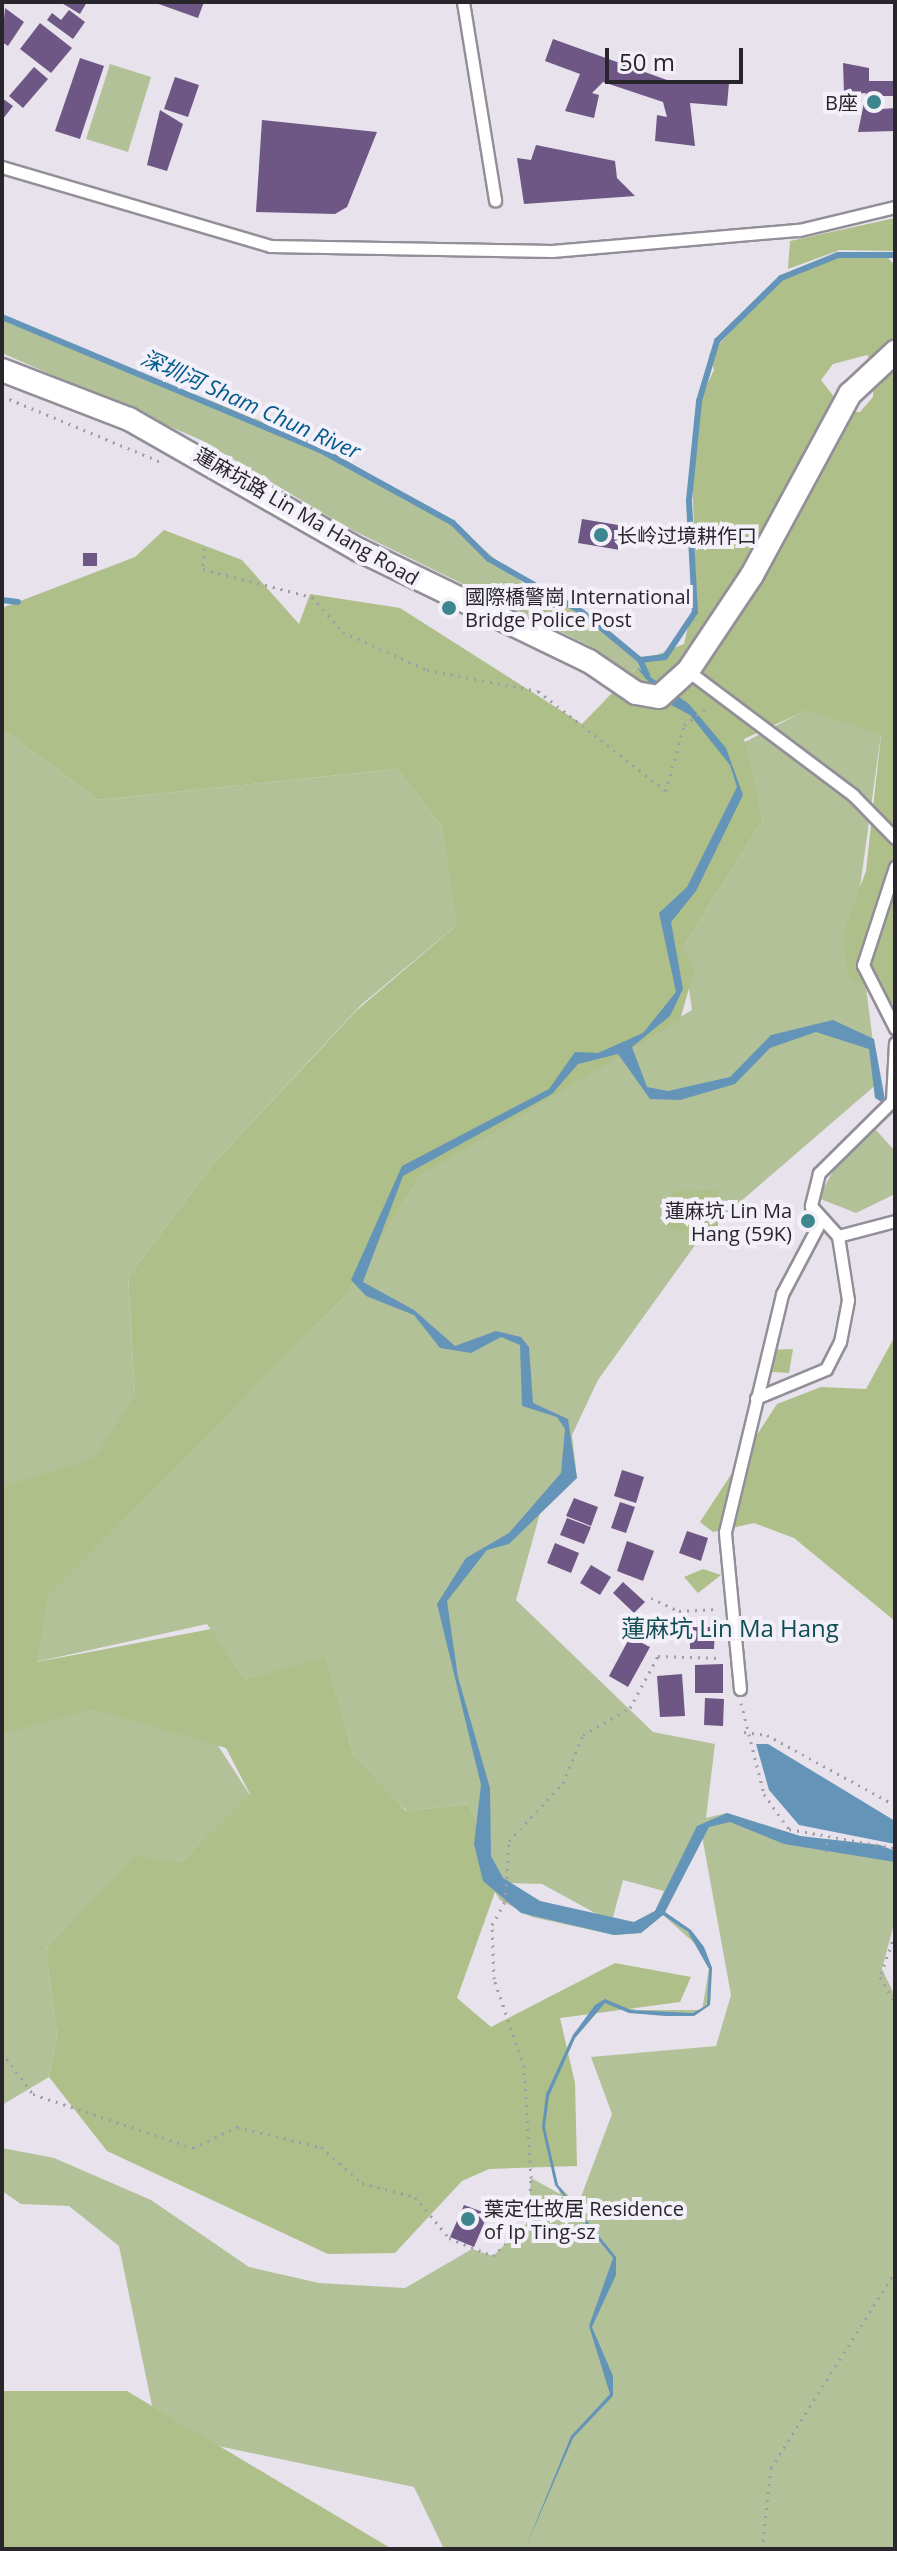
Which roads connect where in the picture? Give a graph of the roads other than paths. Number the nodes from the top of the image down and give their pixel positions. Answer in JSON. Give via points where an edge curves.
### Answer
{"nodes":[{"id":1,"x":463,"y":2,"type":"edge"},
{"id":2,"x":2,"y":167,"type":"edge"},
{"id":3,"x":495,"y":200,"type":"dead end"},
{"id":4,"x":895,"y":207,"type":"edge"},
{"id":5,"x":895,"y":352,"type":"edge"},
{"id":6,"x":2,"y":370,"type":"edge"},
{"id":7,"x":688,"y":671,"type":"junction"},
{"id":8,"x":895,"y":838,"type":"edge"},
{"id":9,"x":895,"y":867,"type":"edge"},
{"id":10,"x":895,"y":1028,"type":"edge"},
{"id":11,"x":895,"y":1043,"type":"edge"},
{"id":12,"x":895,"y":1221,"type":"edge"},
{"id":13,"x":820,"y":1222,"type":"junction"},
{"id":14,"x":838,"y":1236,"type":"junction"},
{"id":15,"x":756,"y":1398,"type":"junction"},
{"id":16,"x":740,"y":1689,"type":"road end"}],
"edges":[{"from":1,"to":3,"type":"lane"},
{"from":2,"to":4,"type":"lane","via":[[217,236],[270,246],[552,251],[799,230]]},
{"from":5,"to":7,"type":"street","name":"蓮麻坑路 Lin Ma Hang Road","via":[[850,394],[752,575]]},
{"from":6,"to":7,"type":"street","name":"蓮麻坑路 Lin Ma Hang Road","via":[[180,444],[359,550],[589,661],[636,693],[665,693]]},
{"from":7,"to":8,"type":"lane","via":[[853,795]]},
{"from":9,"to":10,"type":"lane","via":[[863,965]]},
{"from":11,"to":13,"type":"lane","via":[[892,1101],[819,1173],[811,1206]]},
{"from":12,"to":14,"type":"lane"},
{"from":13,"to":14,"type":"lane"},
{"from":13,"to":15,"type":"lane","via":[[782,1294]]},
{"from":14,"to":15,"type":"lane","via":[[848,1300],[840,1342],[826,1369]]},
{"from":15,"to":16,"type":"lane","via":[[725,1532]]}]}
